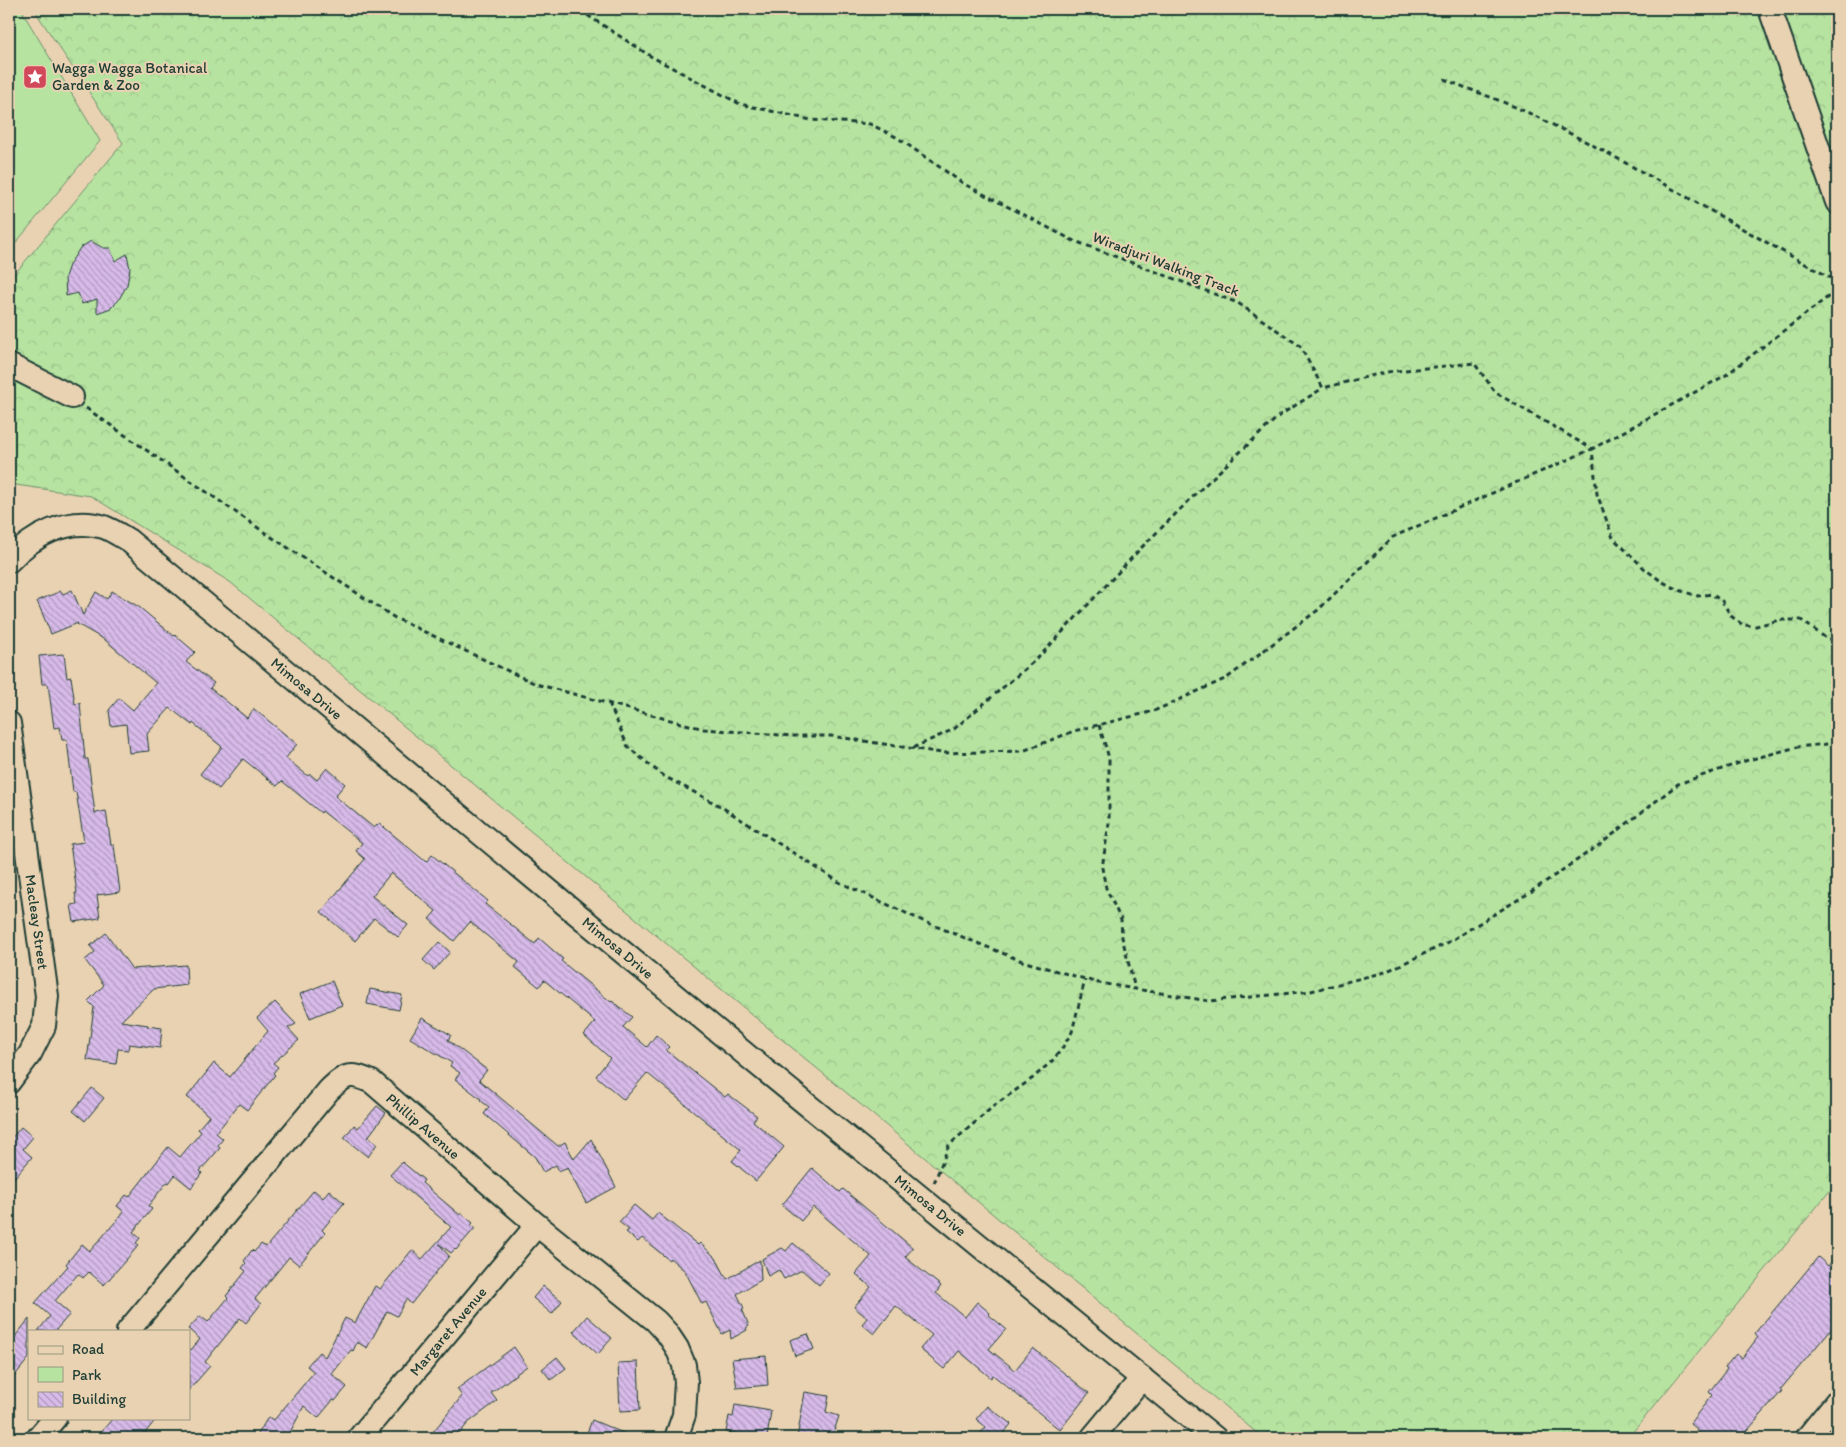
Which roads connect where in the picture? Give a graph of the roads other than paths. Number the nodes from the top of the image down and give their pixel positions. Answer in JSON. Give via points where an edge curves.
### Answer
{"nodes":[{"id":1,"x":1770,"y":9,"type":"edge"},
{"id":2,"x":1837,"y":202,"type":"edge"},
{"id":3,"x":9,"y":365,"type":"edge"},
{"id":4,"x":72,"y":397,"type":"road end"},
{"id":5,"x":9,"y":561,"type":"edge"},
{"id":6,"x":9,"y":723,"type":"edge"},
{"id":7,"x":16,"y":829,"type":"edge"},
{"id":8,"x":9,"y":1082,"type":"edge"},
{"id":9,"x":536,"y":1225,"type":"junction"},
{"id":10,"x":129,"y":1330,"type":"edge"},
{"id":11,"x":1142,"y":1378,"type":"junction"},
{"id":12,"x":1837,"y":1401,"type":"edge"},
{"id":13,"x":53,"y":1420,"type":"edge"},
{"id":14,"x":38,"y":1438,"type":"edge"},
{"id":15,"x":359,"y":1438,"type":"edge"},
{"id":16,"x":676,"y":1438,"type":"edge"},
{"id":17,"x":1092,"y":1438,"type":"edge"},
{"id":18,"x":1215,"y":1438,"type":"edge"},
{"id":19,"x":1807,"y":1438,"type":"edge"}],
"edges":[{"from":1,"to":2,"type":"street"},
{"from":3,"to":4,"type":"street"},
{"from":5,"to":11,"type":"street","name":"Mimosa Drive","via":[[37,537],[78,524],[104,527],[128,540],[750,1058]]},
{"from":6,"to":7,"type":"street","name":"Macleay Street"},
{"from":7,"to":8,"type":"street","name":"Macleay Street","via":[[47,996],[44,1026],[30,1054]]},
{"from":9,"to":10,"type":"street","name":"Phillip Avenue","via":[[372,1082],[347,1075],[328,1090]]},
{"from":9,"to":15,"type":"street","name":"Margaret Avenue"},
{"from":9,"to":16,"type":"street","name":"Phillip Avenue","via":[[656,1321],[677,1348],[686,1382],[684,1415]]},
{"from":11,"to":17,"type":"street"},
{"from":11,"to":18,"type":"street","name":"Mimosa Drive"},
{"from":12,"to":19,"type":"street"},
{"from":13,"to":14,"type":"street"}]}
